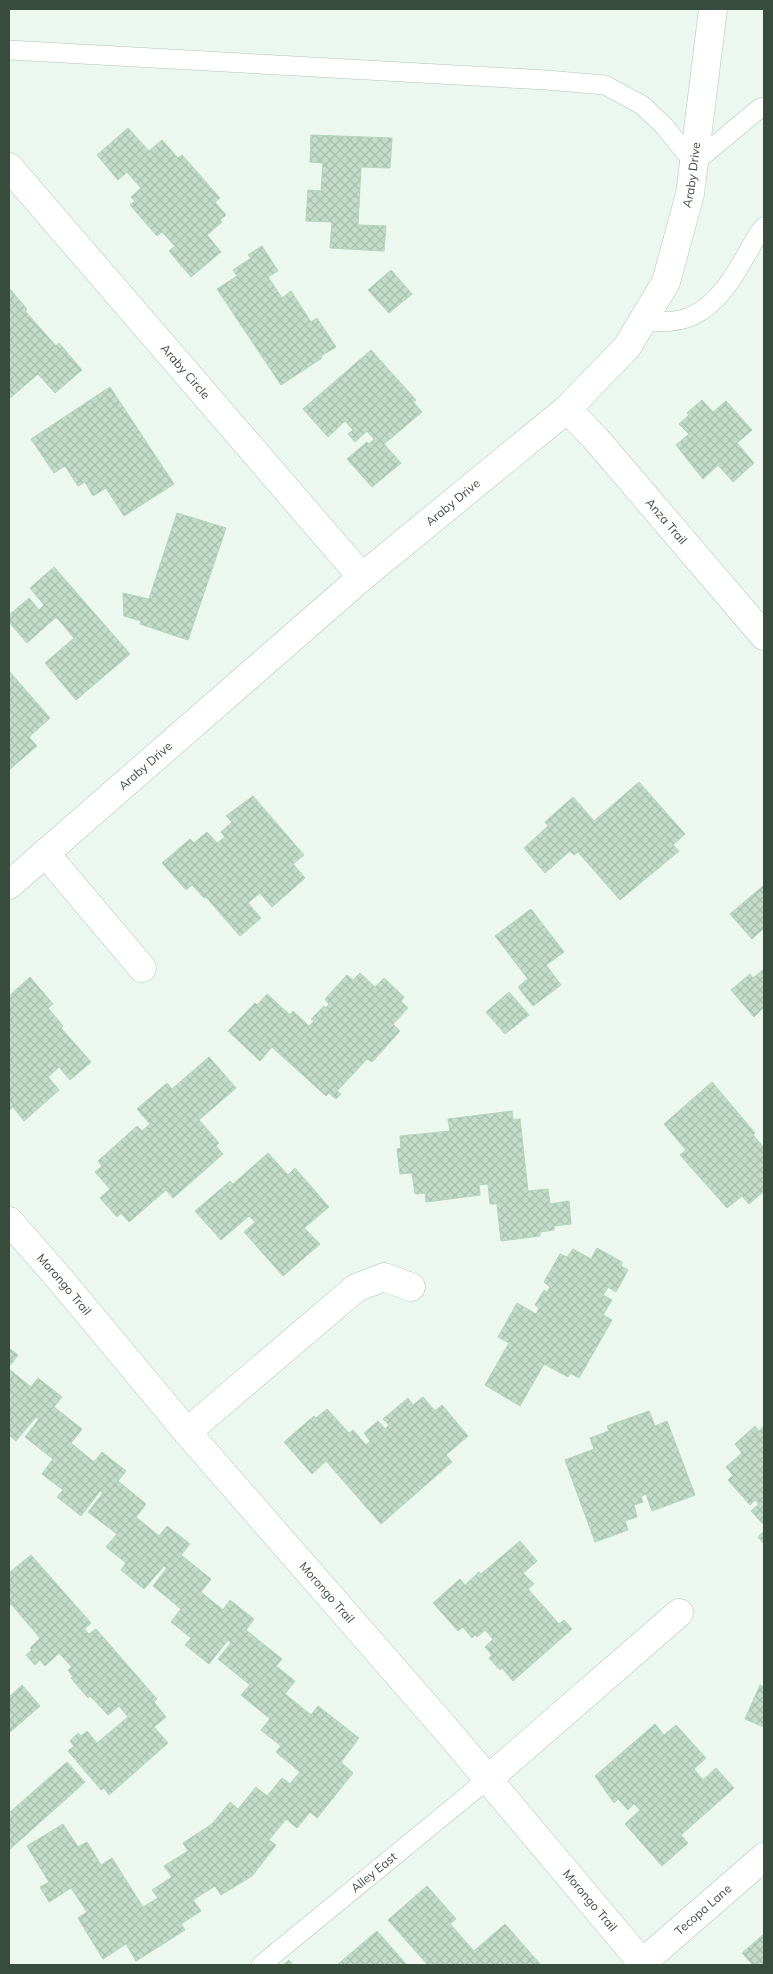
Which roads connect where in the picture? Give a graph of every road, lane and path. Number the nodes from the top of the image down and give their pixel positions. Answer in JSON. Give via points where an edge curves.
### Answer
{"nodes":[{"id":1,"x":713,"y":9,"type":"edge"},
{"id":2,"x":9,"y":50,"type":"edge"},
{"id":3,"x":764,"y":107,"type":"edge"},
{"id":4,"x":694,"y":163,"type":"junction"},
{"id":5,"x":9,"y":167,"type":"edge"},
{"id":6,"x":764,"y":227,"type":"edge"},
{"id":7,"x":643,"y":321,"type":"junction"},
{"id":8,"x":567,"y":410,"type":"junction"},
{"id":9,"x":362,"y":577,"type":"junction"},
{"id":10,"x":764,"y":636,"type":"edge"},
{"id":11,"x":45,"y":853,"type":"junction"},
{"id":12,"x":9,"y":885,"type":"edge"},
{"id":13,"x":142,"y":968,"type":"dead end"},
{"id":14,"x":9,"y":1221,"type":"edge"},
{"id":15,"x":411,"y":1288,"type":"dead end"},
{"id":16,"x":187,"y":1432,"type":"junction"},
{"id":17,"x":679,"y":1613,"type":"dead end"},
{"id":18,"x":488,"y":1779,"type":"junction"},
{"id":19,"x":764,"y":1857,"type":"edge"},
{"id":20,"x":643,"y":1964,"type":"edge"},
{"id":21,"x":261,"y":1965,"type":"edge"}],
"edges":[{"from":1,"to":4,"type":"street","name":"Araby Drive"},
{"from":2,"to":4,"type":"lane","via":[[604,85],[642,105]]},
{"from":3,"to":4,"type":"lane"},
{"from":4,"to":7,"type":"street","name":"Araby Drive","via":[[690,194],[666,282]]},
{"from":5,"to":9,"type":"street","name":"Araby Circle"},
{"from":6,"to":7,"type":"lane","via":[[724,290],[708,306],[691,317],[666,322]]},
{"from":7,"to":8,"type":"street","name":"Araby Drive","via":[[627,347]]},
{"from":8,"to":9,"type":"street","name":"Araby Drive"},
{"from":8,"to":10,"type":"street","name":"Anza Trail","via":[[596,439]]},
{"from":9,"to":11,"type":"street","name":"Araby Drive"},
{"from":11,"to":12,"type":"street","name":"Araby Drive"},
{"from":11,"to":13,"type":"street"},
{"from":14,"to":16,"type":"street","name":"Morongo Trail"},
{"from":15,"to":16,"type":"street","via":[[384,1276],[356,1288]]},
{"from":16,"to":18,"type":"street","name":"Morongo Trail"},
{"from":17,"to":18,"type":"street"},
{"from":18,"to":20,"type":"street","name":"Morongo Trail"},
{"from":18,"to":21,"type":"lane","name":"Alley East"},
{"from":19,"to":20,"type":"street","name":"Tecopa Lane"}]}
